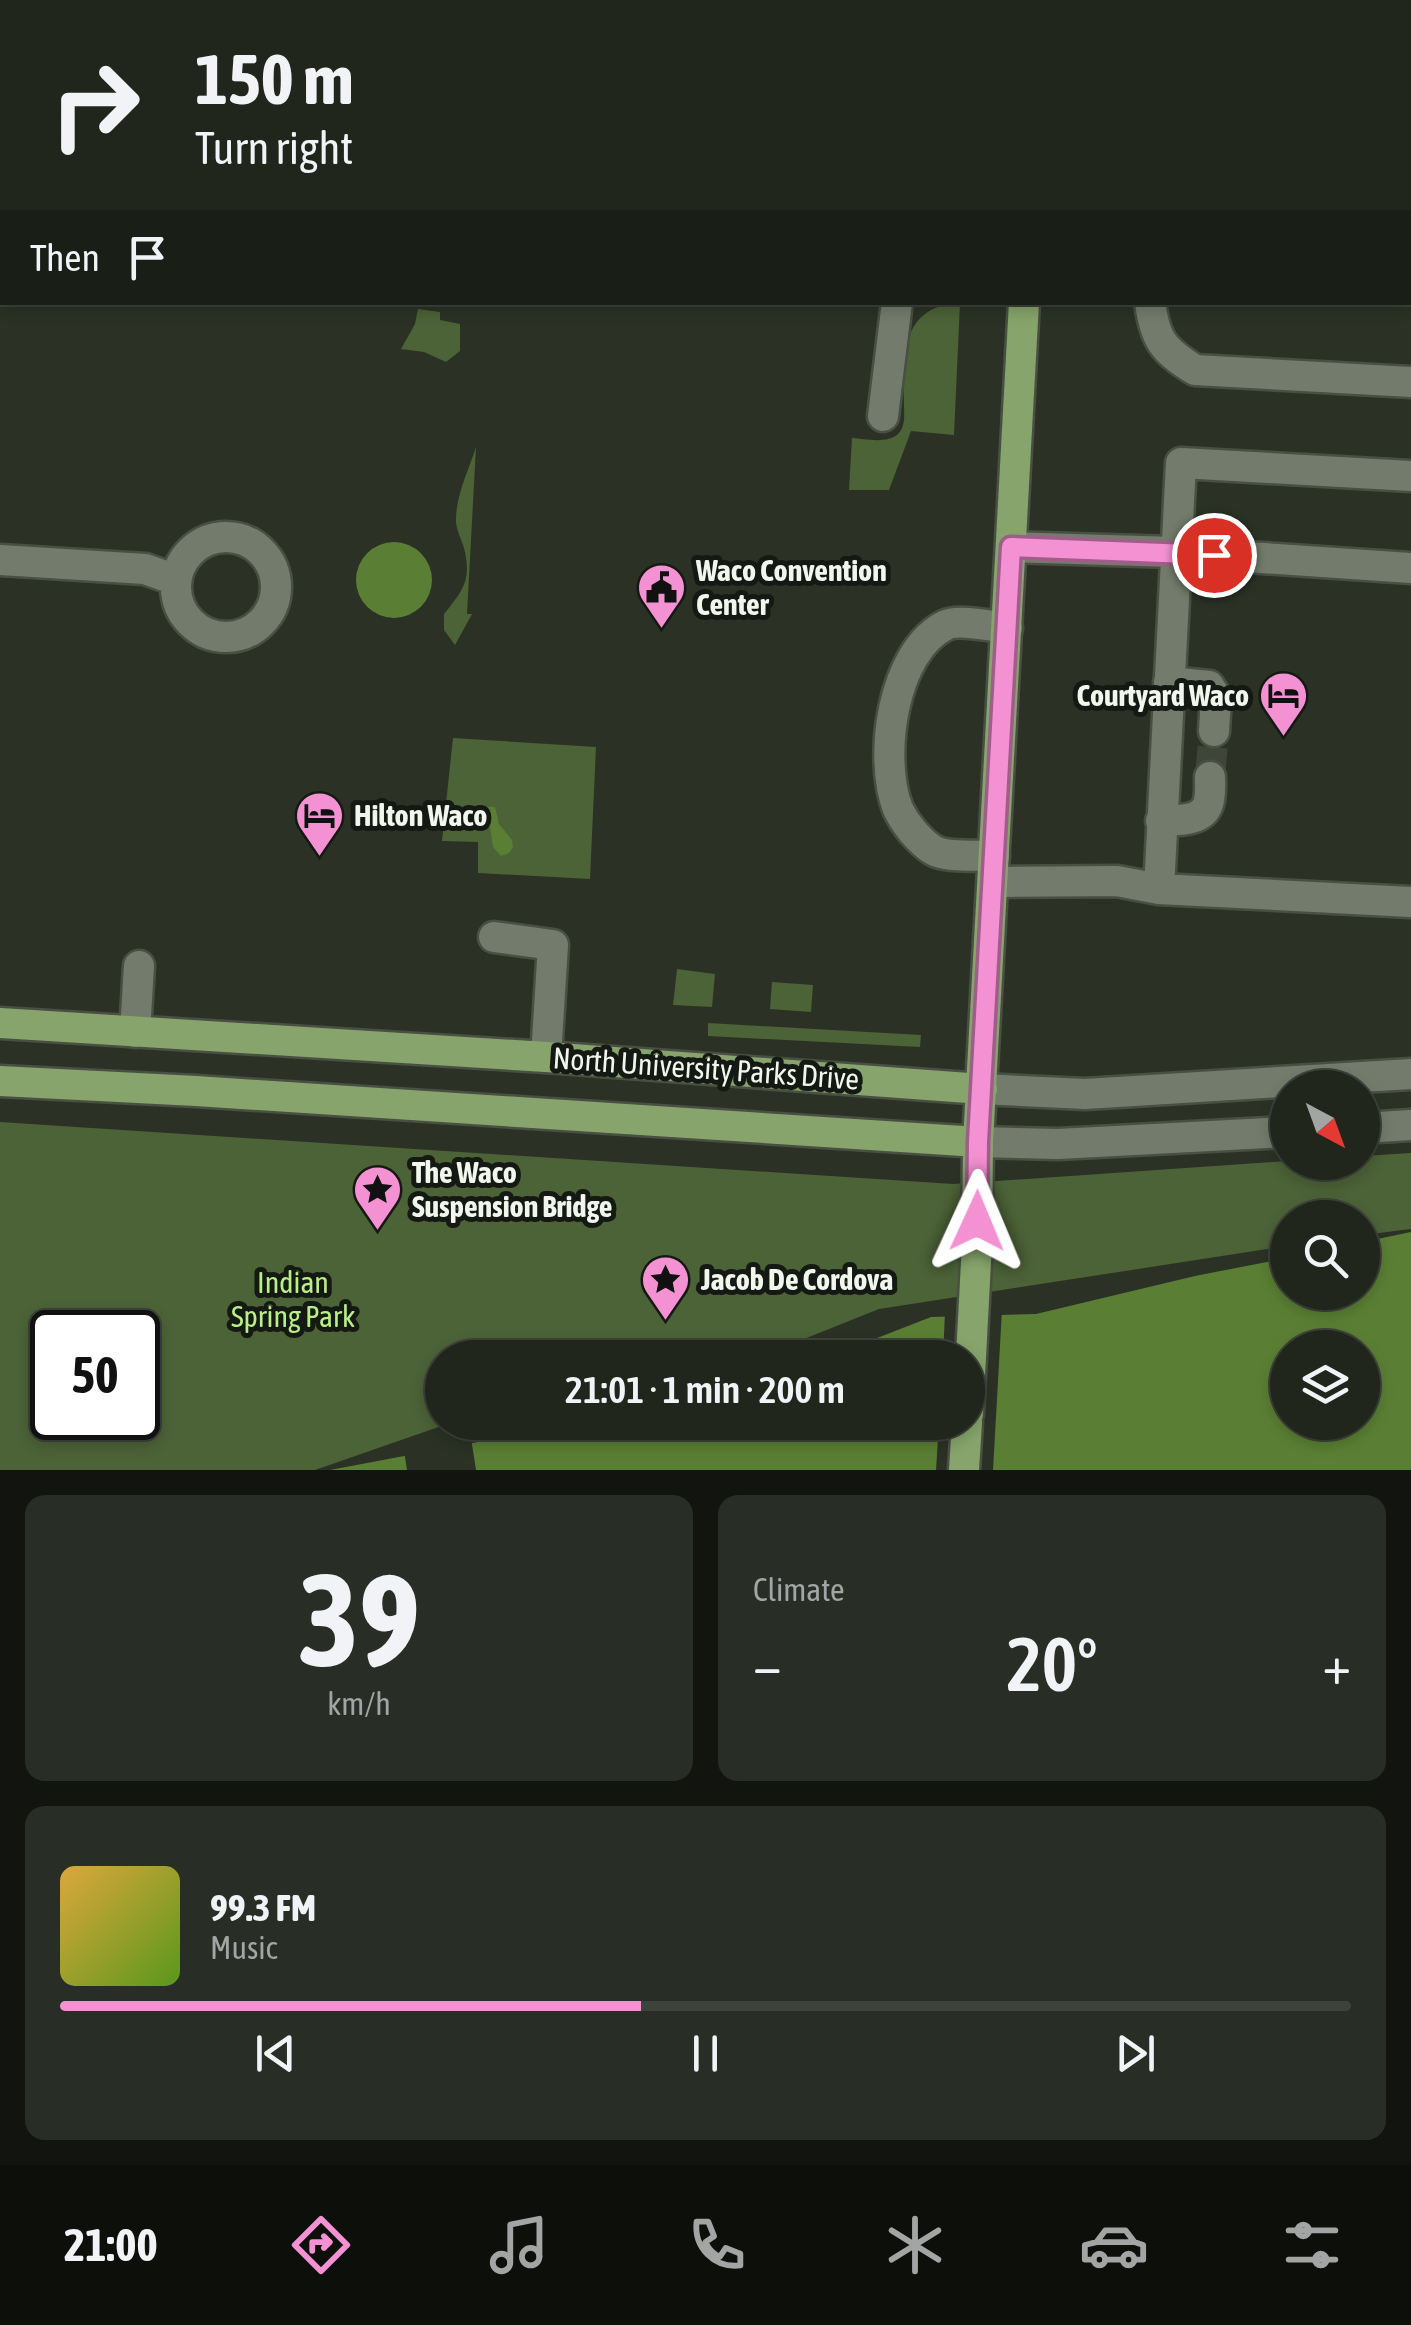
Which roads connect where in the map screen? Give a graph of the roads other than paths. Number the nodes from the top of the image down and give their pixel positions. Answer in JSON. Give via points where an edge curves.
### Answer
{"nodes":[{"id":1,"x":898,"y":305,"type":"edge"},
{"id":2,"x":1024,"y":305,"type":"edge"},
{"id":3,"x":1150,"y":305,"type":"edge"},
{"id":4,"x":1411,"y":382,"type":"edge"},
{"id":5,"x":883,"y":416,"type":"dead end"},
{"id":6,"x":1411,"y":476,"type":"edge"},
{"id":7,"x":1011,"y":547,"type":"junction"},
{"id":8,"x":1174,"y":552,"type":"junction"},
{"id":9,"x":0,"y":560,"type":"edge"},
{"id":10,"x":1411,"y":568,"type":"edge"},
{"id":11,"x":176,"y":580,"type":"dead end"},
{"id":12,"x":1007,"y":628,"type":"junction"},
{"id":13,"x":1169,"y":682,"type":"junction"},
{"id":14,"x":1214,"y":731,"type":"tunnel mouth"},
{"id":15,"x":1210,"y":777,"type":"tunnel mouth"},
{"id":16,"x":1161,"y":820,"type":"junction"},
{"id":17,"x":994,"y":869,"type":"junction"},
{"id":18,"x":1159,"y":888,"type":"junction"},
{"id":19,"x":1411,"y":902,"type":"edge"},
{"id":20,"x":494,"y":937,"type":"dead end"},
{"id":21,"x":139,"y":966,"type":"dead end"},
{"id":22,"x":0,"y":1023,"type":"edge"},
{"id":23,"x":135,"y":1032,"type":"junction"},
{"id":24,"x":546,"y":1057,"type":"junction"},
{"id":25,"x":1411,"y":1074,"type":"edge"},
{"id":26,"x":0,"y":1081,"type":"edge"},
{"id":27,"x":982,"y":1089,"type":"junction"},
{"id":28,"x":1411,"y":1125,"type":"edge"},
{"id":29,"x":1380,"y":1127,"type":"edge"},
{"id":30,"x":1270,"y":1133,"type":"edge"},
{"id":31,"x":978,"y":1142,"type":"junction"},
{"id":32,"x":972,"y":1340,"type":"edge"},
{"id":33,"x":966,"y":1440,"type":"edge"},
{"id":34,"x":964,"y":1470,"type":"edge"}],
"edges":[{"from":1,"to":5,"type":"street"},
{"from":2,"to":7,"type":"main road"},
{"from":3,"to":4,"type":"street","via":[[1154,332],[1195,370]]},
{"from":6,"to":8,"type":"street","via":[[1181,463]]},
{"from":7,"to":8,"type":"street"},
{"from":7,"to":12,"type":"main road"},
{"from":8,"to":10,"type":"street"},
{"from":8,"to":13,"type":"street"},
{"from":9,"to":11,"type":"street","via":[[145,569]]},
{"from":12,"to":17,"type":"main road"},
{"from":12,"to":17,"type":"street","via":[[950,622],[927,640],[900,684],[890,735],[898,807],[915,834],[938,853]]},
{"from":13,"to":14,"type":"street","via":[[1210,686]]},
{"from":13,"to":16,"type":"street"},
{"from":15,"to":16,"type":"street","via":[[1208,804],[1200,814]]},
{"from":16,"to":18,"type":"street"},
{"from":17,"to":18,"type":"street"},
{"from":17,"to":27,"type":"main road"},
{"from":18,"to":19,"type":"street"},
{"from":20,"to":24,"type":"street","via":[[553,945]]},
{"from":21,"to":23,"type":"street"},
{"from":22,"to":23,"type":"main road","name":"North University Parks Drive"},
{"from":23,"to":24,"type":"main road","name":"North University Parks Drive"},
{"from":24,"to":27,"type":"main road","name":"North University Parks Drive"},
{"from":25,"to":27,"type":"street","name":"North University Parks Drive","via":[[1085,1094]]},
{"from":26,"to":31,"type":"main road","name":"North University Parks Drive"},
{"from":27,"to":31,"type":"main road"},
{"from":28,"to":29,"type":"street"},
{"from":30,"to":31,"type":"street","name":"North University Parks Drive"},
{"from":31,"to":32,"type":"main road"},
{"from":33,"to":34,"type":"main road"}]}
